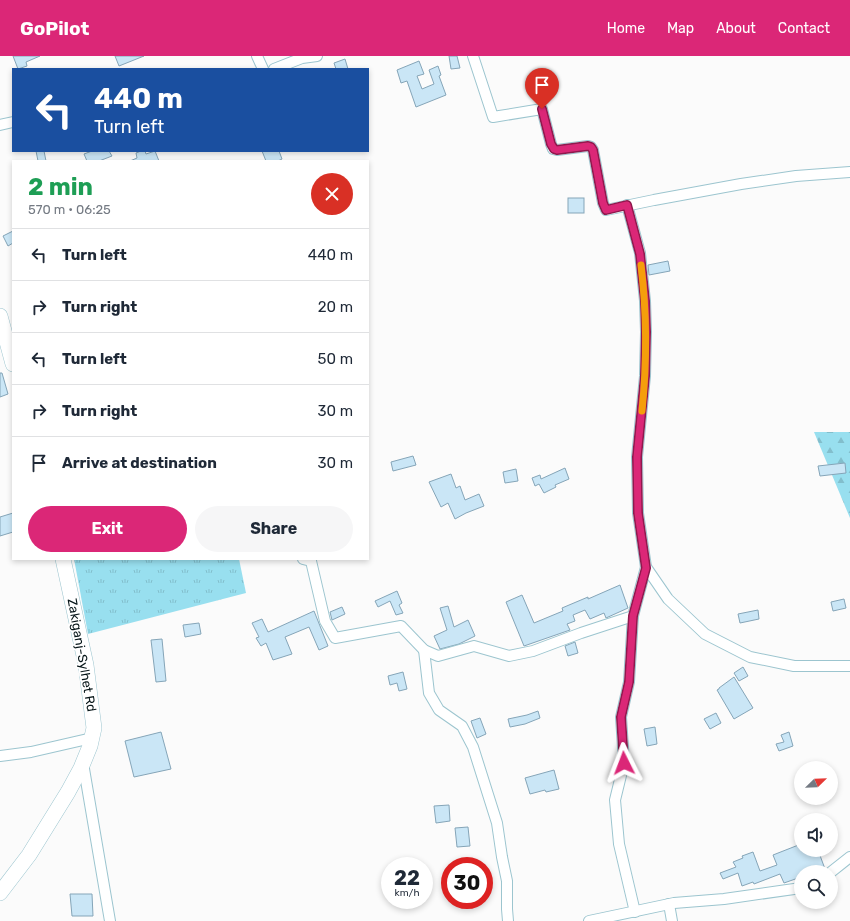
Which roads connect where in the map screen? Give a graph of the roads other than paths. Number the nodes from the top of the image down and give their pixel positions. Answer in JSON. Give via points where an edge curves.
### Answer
{"nodes":[{"id":1,"x":257,"y":56,"type":"edge"},
{"id":2,"x":317,"y":56,"type":"edge"},
{"id":3,"x":473,"y":56,"type":"edge"},
{"id":4,"x":263,"y":68,"type":"edge"},
{"id":5,"x":277,"y":68,"type":"edge"},
{"id":6,"x":12,"y":122,"type":"edge"},
{"id":7,"x":0,"y":125,"type":"edge"},
{"id":8,"x":850,"y":172,"type":"edge"},
{"id":9,"x":627,"y":205,"type":"junction"},
{"id":10,"x":0,"y":316,"type":"edge"},
{"id":11,"x":12,"y":360,"type":"edge"},
{"id":12,"x":63,"y":560,"type":"edge"},
{"id":13,"x":307,"y":560,"type":"edge"},
{"id":14,"x":646,"y":568,"type":"junction"},
{"id":15,"x":633,"y":616,"type":"junction"},
{"id":16,"x":424,"y":650,"type":"junction"},
{"id":17,"x":850,"y":666,"type":"edge"},
{"id":18,"x":92,"y":738,"type":"junction"},
{"id":19,"x":0,"y":756,"type":"edge"},
{"id":20,"x":83,"y":763,"type":"junction"},
{"id":21,"x":850,"y":857,"type":"edge"},
{"id":22,"x":838,"y":866,"type":"edge"},
{"id":23,"x":794,"y":889,"type":"edge"},
{"id":24,"x":0,"y":893,"type":"edge"},
{"id":25,"x":669,"y":904,"type":"junction"},
{"id":26,"x":634,"y":912,"type":"junction"},
{"id":27,"x":110,"y":921,"type":"edge"},
{"id":28,"x":508,"y":921,"type":"edge"},
{"id":29,"x":589,"y":921,"type":"edge"},
{"id":30,"x":672,"y":921,"type":"edge"}],
"edges":[{"from":1,"to":4,"type":"street"},
{"from":2,"to":5,"type":"street","via":[[302,58]]},
{"from":3,"to":9,"type":"street","via":[[493,118],[542,109],[554,149],[588,146],[593,150],[606,210]]},
{"from":6,"to":7,"type":"street"},
{"from":8,"to":9,"type":"street","via":[[796,176]]},
{"from":9,"to":14,"type":"street","via":[[640,254],[645,301],[645,376],[637,457],[638,513]]},
{"from":10,"to":11,"type":"main road"},
{"from":12,"to":18,"type":"main road","name":"Zakiganj-Sylhet Rd","via":[[86,665],[94,728]]},
{"from":13,"to":16,"type":"street","via":[[311,561],[325,621],[335,638],[401,626]]},
{"from":14,"to":15,"type":"street"},
{"from":14,"to":17,"type":"street","via":[[668,599],[705,634],[750,656],[794,666]]},
{"from":15,"to":16,"type":"street","via":[[533,651],[509,656],[474,646],[438,656]]},
{"from":15,"to":26,"type":"street","via":[[629,682],[621,717],[624,763],[615,800],[619,844]]},
{"from":16,"to":28,"type":"street","via":[[429,693],[440,710],[462,726],[473,747],[497,823],[507,881]]},
{"from":18,"to":19,"type":"street","via":[[31,752]]},
{"from":18,"to":20,"type":"main road","name":"Zakiganj-Sylhet Rd"},
{"from":20,"to":24,"type":"main road","name":"Zakiganj-Sylhet Rd","via":[[29,855]]},
{"from":20,"to":27,"type":"street"},
{"from":21,"to":22,"type":"street"},
{"from":23,"to":25,"type":"street"},
{"from":25,"to":26,"type":"street"},
{"from":25,"to":30,"type":"street"},
{"from":26,"to":29,"type":"street"}]}
